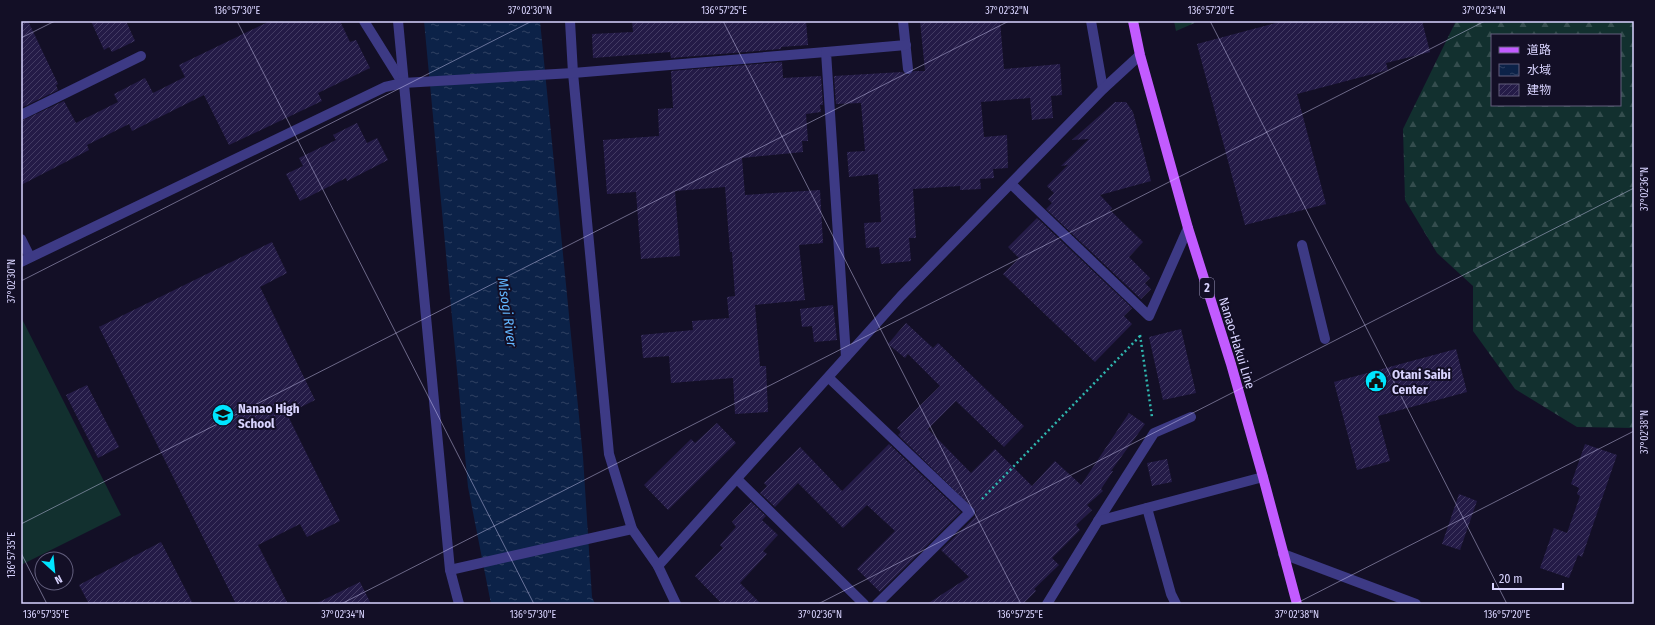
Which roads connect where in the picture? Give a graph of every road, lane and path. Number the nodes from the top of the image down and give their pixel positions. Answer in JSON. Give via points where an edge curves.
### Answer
{"nodes":[{"id":1,"x":364,"y":21,"type":"edge"},
{"id":2,"x":398,"y":21,"type":"edge"},
{"id":3,"x":570,"y":21,"type":"edge"},
{"id":4,"x":903,"y":21,"type":"edge"},
{"id":5,"x":1091,"y":21,"type":"edge"},
{"id":6,"x":1133,"y":21,"type":"edge"},
{"id":7,"x":906,"y":45,"type":"junction"},
{"id":8,"x":826,"y":52,"type":"junction"},
{"id":9,"x":1140,"y":55,"type":"junction"},
{"id":10,"x":141,"y":56,"type":"dead end"},
{"id":11,"x":908,"y":68,"type":"dead end"},
{"id":12,"x":574,"y":73,"type":"junction"},
{"id":13,"x":403,"y":83,"type":"junction"},
{"id":14,"x":1103,"y":89,"type":"junction"},
{"id":15,"x":21,"y":115,"type":"edge"},
{"id":16,"x":1011,"y":184,"type":"junction"},
{"id":17,"x":1188,"y":228,"type":"junction"},
{"id":18,"x":21,"y":239,"type":"edge"},
{"id":19,"x":1302,"y":245,"type":"dead end"},
{"id":20,"x":25,"y":260,"type":"edge"},
{"id":21,"x":1149,"y":316,"type":"junction"},
{"id":22,"x":1140,"y":336,"type":"junction"},
{"id":23,"x":1325,"y":339,"type":"dead end"},
{"id":24,"x":846,"y":357,"type":"junction"},
{"id":25,"x":829,"y":378,"type":"junction"},
{"id":26,"x":1191,"y":417,"type":"dead end"},
{"id":27,"x":1154,"y":433,"type":"junction"},
{"id":28,"x":1263,"y":477,"type":"junction"},
{"id":29,"x":737,"y":479,"type":"junction"},
{"id":30,"x":1147,"y":508,"type":"junction"},
{"id":31,"x":970,"y":512,"type":"junction"},
{"id":32,"x":1098,"y":521,"type":"junction"},
{"id":33,"x":632,"y":529,"type":"junction"},
{"id":34,"x":1284,"y":554,"type":"junction"},
{"id":35,"x":658,"y":566,"type":"junction"},
{"id":36,"x":450,"y":570,"type":"junction"},
{"id":37,"x":458,"y":604,"type":"edge"},
{"id":38,"x":676,"y":604,"type":"edge"},
{"id":39,"x":864,"y":604,"type":"edge"},
{"id":40,"x":877,"y":604,"type":"edge"},
{"id":41,"x":1047,"y":604,"type":"edge"},
{"id":42,"x":1176,"y":604,"type":"edge"},
{"id":43,"x":1296,"y":604,"type":"edge"},
{"id":44,"x":1416,"y":604,"type":"edge"}],
"edges":[{"from":1,"to":13,"type":"street"},
{"from":2,"to":13,"type":"street"},
{"from":3,"to":12,"type":"street"},
{"from":4,"to":7,"type":"street"},
{"from":5,"to":14,"type":"street"},
{"from":6,"to":9,"type":"main road","name":"Nanao-Hakui Line","number":"2"},
{"from":7,"to":8,"type":"street"},
{"from":7,"to":11,"type":"street"},
{"from":8,"to":12,"type":"street"},
{"from":8,"to":24,"type":"street"},
{"from":9,"to":14,"type":"street"},
{"from":9,"to":17,"type":"main road","name":"Nanao-Hakui Line","number":"2"},
{"from":10,"to":15,"type":"street"},
{"from":12,"to":13,"type":"street"},
{"from":12,"to":33,"type":"street","via":[[609,454]]},
{"from":13,"to":20,"type":"street","via":[[385,87],[344,106]]},
{"from":13,"to":36,"type":"street"},
{"from":14,"to":16,"type":"street"},
{"from":16,"to":21,"type":"street"},
{"from":16,"to":24,"type":"street","via":[[901,296]]},
{"from":17,"to":21,"type":"street"},
{"from":17,"to":28,"type":"main road","name":"Nanao-Hakui Line","number":"2"},
{"from":18,"to":20,"type":"street"},
{"from":19,"to":23,"type":"street"},
{"from":21,"to":22,"type":"path"},
{"from":22,"to":27,"type":"path"},
{"from":22,"to":31,"type":"path"},
{"from":24,"to":25,"type":"street"},
{"from":25,"to":29,"type":"street"},
{"from":25,"to":31,"type":"street"},
{"from":26,"to":27,"type":"street"},
{"from":27,"to":32,"type":"street"},
{"from":28,"to":30,"type":"street"},
{"from":28,"to":34,"type":"main road","name":"Nanao-Hakui Line","number":"2"},
{"from":29,"to":35,"type":"street"},
{"from":29,"to":39,"type":"street"},
{"from":30,"to":32,"type":"street"},
{"from":30,"to":42,"type":"street"},
{"from":31,"to":40,"type":"street"},
{"from":32,"to":41,"type":"street"},
{"from":33,"to":35,"type":"street"},
{"from":33,"to":36,"type":"street"},
{"from":34,"to":43,"type":"main road","name":"Nanao-Hakui Line","number":"2"},
{"from":34,"to":44,"type":"street"},
{"from":35,"to":38,"type":"street"},
{"from":36,"to":37,"type":"street"}]}
